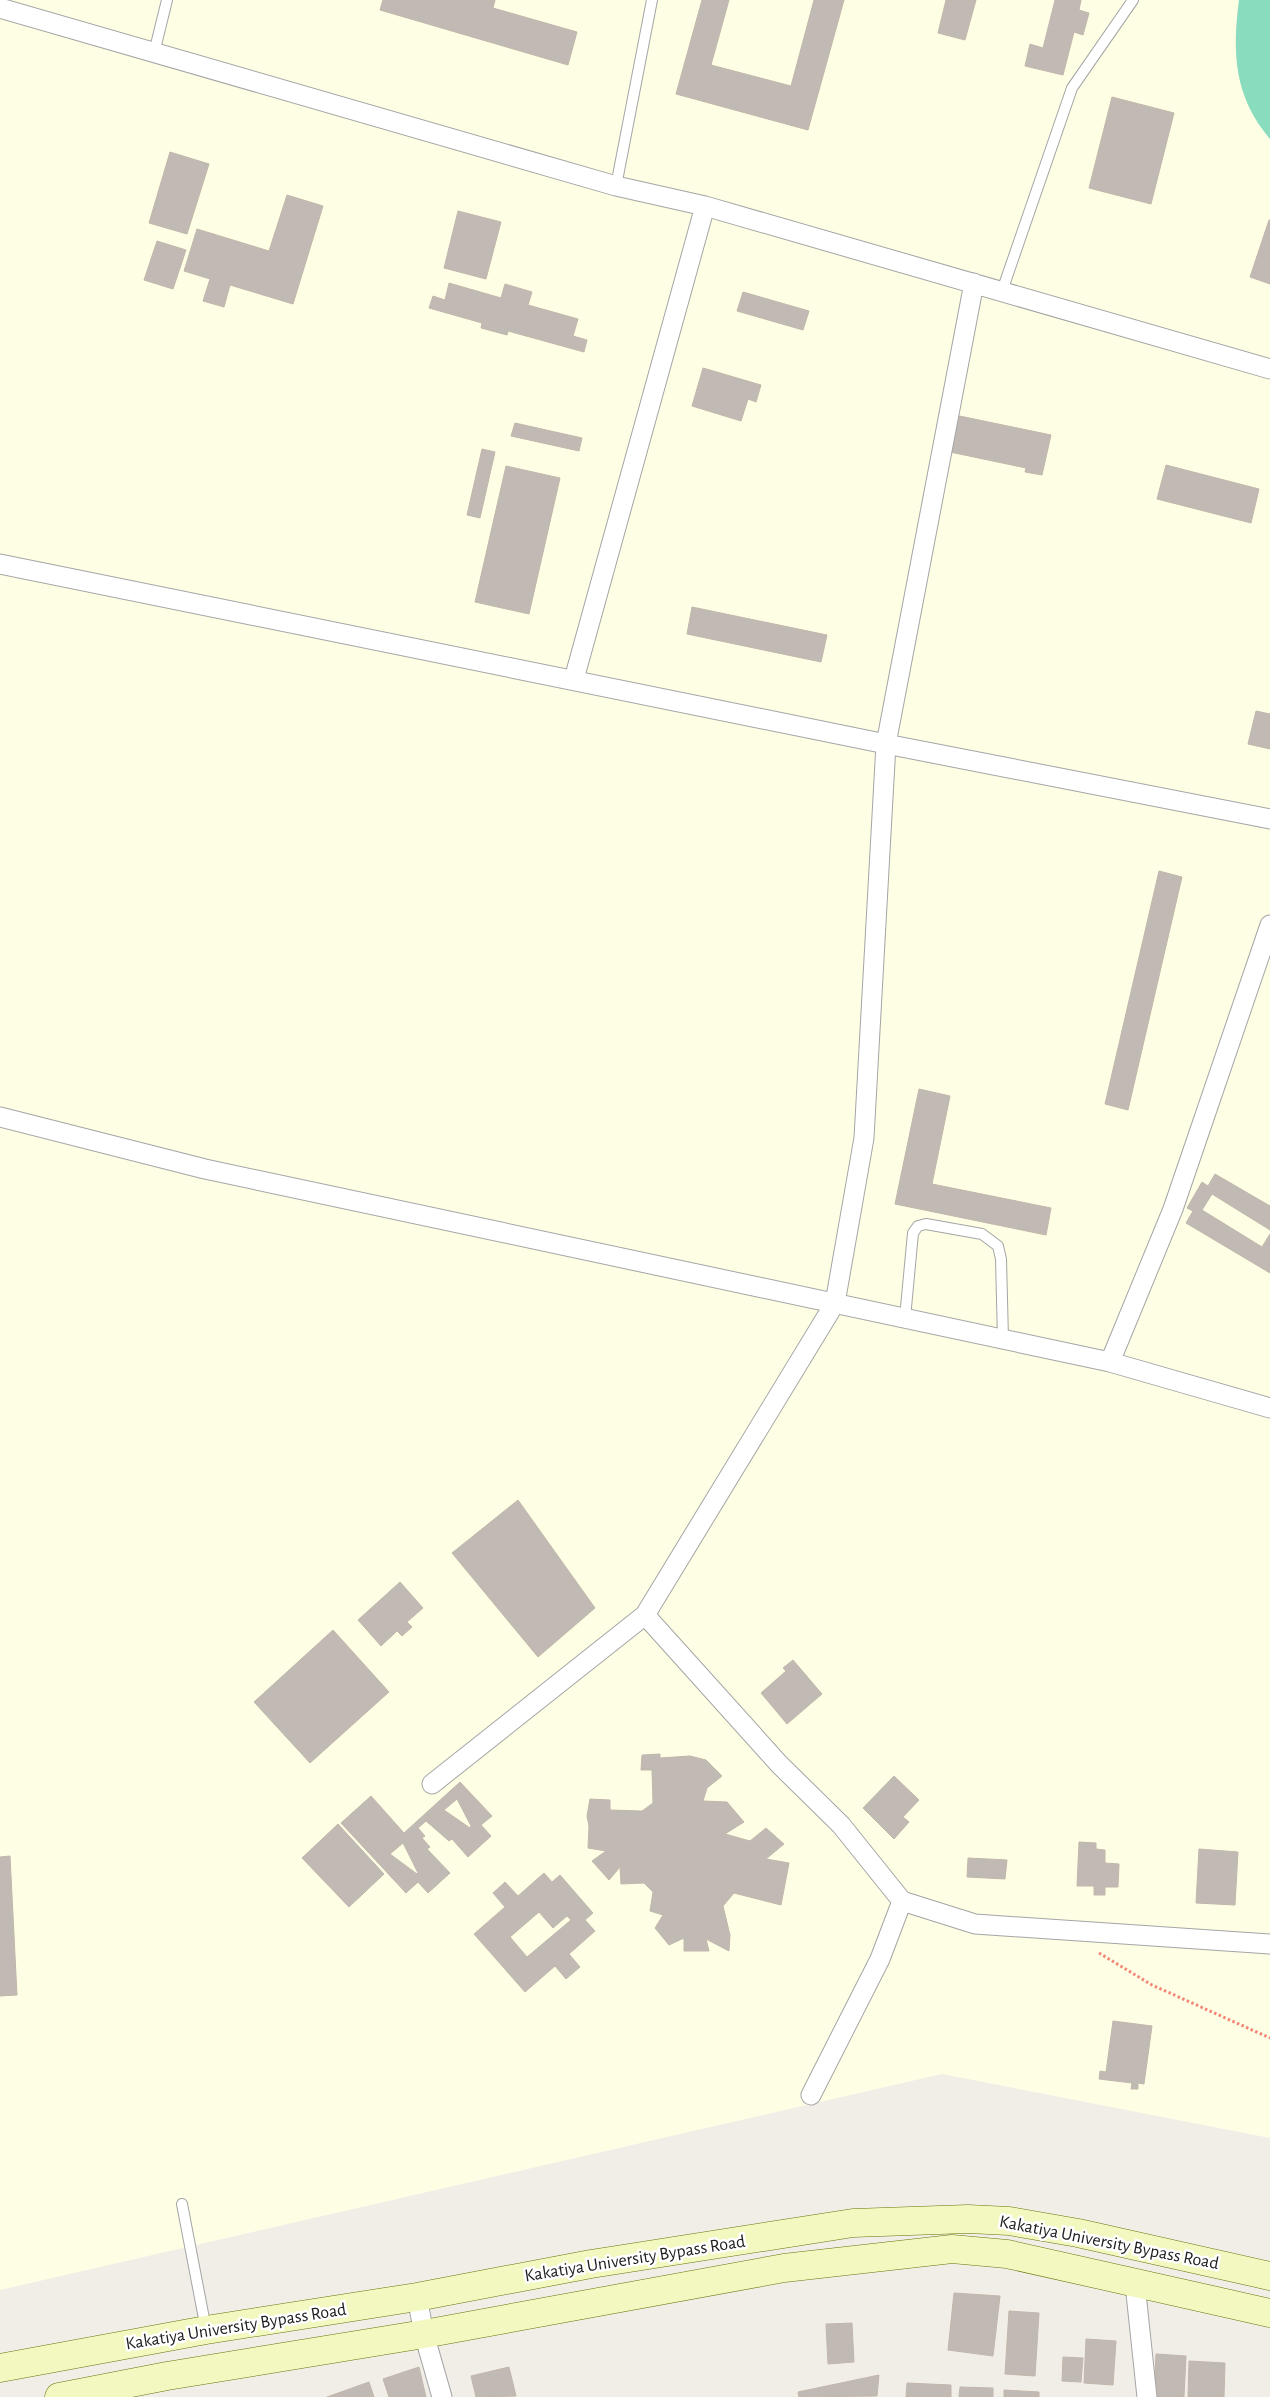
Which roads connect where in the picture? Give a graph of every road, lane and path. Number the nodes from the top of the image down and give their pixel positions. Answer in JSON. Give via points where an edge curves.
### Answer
{"nodes":[{"id":1,"x":167,"y":0,"type":"edge"},
{"id":2,"x":652,"y":0,"type":"edge"},
{"id":3,"x":1133,"y":0,"type":"edge"},
{"id":4,"x":0,"y":8,"type":"edge"},
{"id":5,"x":154,"y":53,"type":"junction"},
{"id":6,"x":616,"y":186,"type":"junction"},
{"id":7,"x":705,"y":206,"type":"junction"},
{"id":8,"x":974,"y":283,"type":"junction"},
{"id":9,"x":1002,"y":291,"type":"junction"},
{"id":10,"x":1270,"y":369,"type":"edge"},
{"id":11,"x":0,"y":564,"type":"edge"},
{"id":12,"x":574,"y":679,"type":"junction"},
{"id":13,"x":886,"y":744,"type":"junction"},
{"id":14,"x":1270,"y":819,"type":"edge"},
{"id":15,"x":1270,"y":925,"type":"edge"},
{"id":16,"x":0,"y":1117,"type":"edge"},
{"id":17,"x":835,"y":1303,"type":"junction"},
{"id":18,"x":905,"y":1318,"type":"junction"},
{"id":19,"x":1003,"y":1339,"type":"junction"},
{"id":20,"x":1110,"y":1362,"type":"junction"},
{"id":21,"x":1270,"y":1408,"type":"edge"},
{"id":22,"x":645,"y":1615,"type":"junction"},
{"id":23,"x":432,"y":1784,"type":"dead end"},
{"id":24,"x":902,"y":1901,"type":"junction"},
{"id":25,"x":1270,"y":1944,"type":"edge"},
{"id":26,"x":1095,"y":1950,"type":"dead end"},
{"id":27,"x":1270,"y":2038,"type":"edge"},
{"id":28,"x":811,"y":2095,"type":"dead end"},
{"id":29,"x":182,"y":2204,"type":"dead end"},
{"id":30,"x":1270,"y":2276,"type":"edge"},
{"id":31,"x":1135,"y":2284,"type":"junction"},
{"id":32,"x":417,"y":2297,"type":"junction"},
{"id":33,"x":1270,"y":2314,"type":"edge"},
{"id":34,"x":206,"y":2330,"type":"junction"},
{"id":35,"x":424,"y":2334,"type":"junction"},
{"id":36,"x":0,"y":2368,"type":"edge"},
{"id":37,"x":59,"y":2397,"type":"edge"},
{"id":38,"x":442,"y":2397,"type":"edge"},
{"id":39,"x":1147,"y":2397,"type":"edge"}],
"edges":[{"from":1,"to":5,"type":"lane"},
{"from":2,"to":6,"type":"lane"},
{"from":3,"to":9,"type":"lane","via":[[1072,88]]},
{"from":4,"to":5,"type":"street"},
{"from":5,"to":6,"type":"street"},
{"from":6,"to":7,"type":"street"},
{"from":7,"to":8,"type":"street"},
{"from":7,"to":12,"type":"street"},
{"from":8,"to":9,"type":"street"},
{"from":8,"to":13,"type":"street"},
{"from":9,"to":10,"type":"street"},
{"from":11,"to":12,"type":"street"},
{"from":12,"to":13,"type":"street"},
{"from":13,"to":14,"type":"street"},
{"from":13,"to":17,"type":"street","via":[[864,1138]]},
{"from":15,"to":20,"type":"street","via":[[1173,1210]]},
{"from":16,"to":17,"type":"street","via":[[205,1169]]},
{"from":17,"to":18,"type":"street"},
{"from":17,"to":22,"type":"street"},
{"from":18,"to":19,"type":"street"},
{"from":18,"to":19,"type":"lane","via":[[913,1233],[918,1226],[926,1224],[982,1234],[998,1246],[1001,1258]]},
{"from":19,"to":20,"type":"street"},
{"from":20,"to":21,"type":"street"},
{"from":22,"to":23,"type":"street"},
{"from":22,"to":24,"type":"street","via":[[779,1764],[841,1826]]},
{"from":24,"to":25,"type":"street","via":[[975,1924]]},
{"from":24,"to":28,"type":"street","via":[[880,1959]]},
{"from":26,"to":27,"type":"path","via":[[1152,1985]]},
{"from":29,"to":34,"type":"lane"},
{"from":30,"to":32,"type":"main road","name":"Kakatiya University Bypass Road","via":[[1078,2233],[1009,2221],[968,2219],[853,2223],[591,2264]]},
{"from":31,"to":33,"type":"main road","name":"Kakatiya University Bypass Road"},
{"from":31,"to":35,"type":"main road","name":"Kakatiya University Bypass Road","via":[[1007,2254],[952,2249],[784,2268]]},
{"from":31,"to":39,"type":"street"},
{"from":32,"to":34,"type":"main road","name":"Kakatiya University Bypass Road"},
{"from":32,"to":35,"type":"street"},
{"from":34,"to":36,"type":"main road","name":"Kakatiya University Bypass Road"},
{"from":35,"to":37,"type":"main road","name":"Kakatiya University Bypass Road"},
{"from":35,"to":38,"type":"street"}]}
